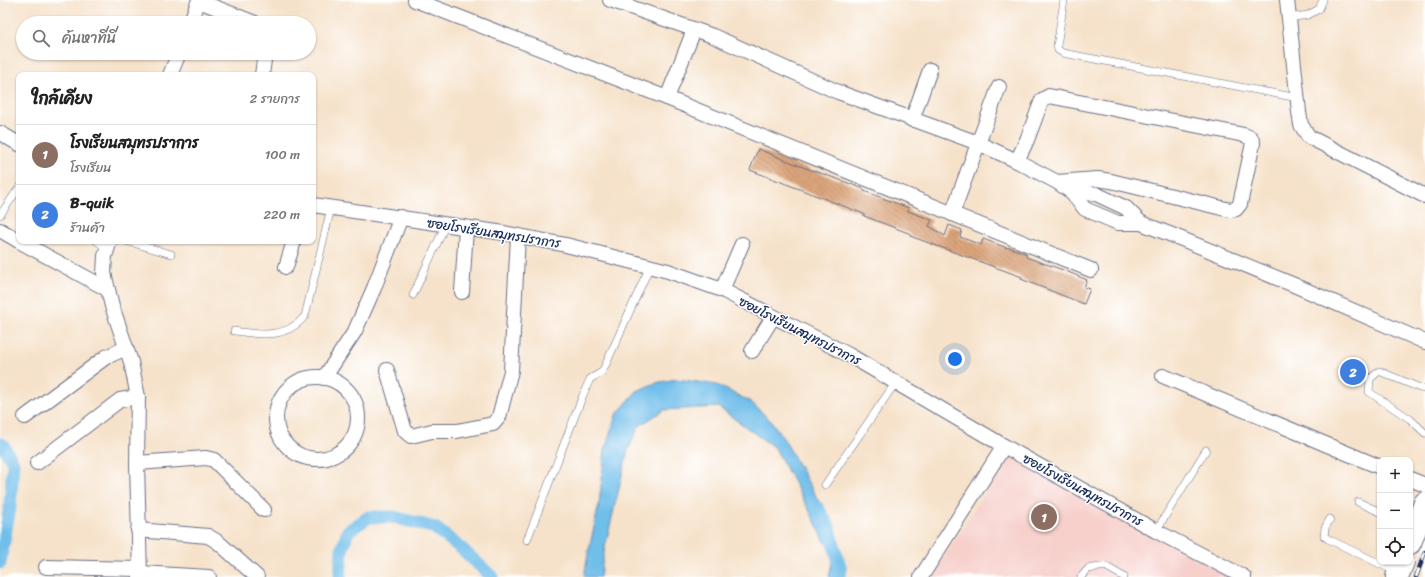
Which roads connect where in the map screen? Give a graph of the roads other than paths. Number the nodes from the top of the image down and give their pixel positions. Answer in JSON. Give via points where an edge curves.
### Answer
{"nodes":[{"id":1,"x":415,"y":0,"type":"edge"},
{"id":2,"x":610,"y":0,"type":"edge"},
{"id":3,"x":1064,"y":0,"type":"edge"},
{"id":4,"x":1287,"y":0,"type":"edge"},
{"id":5,"x":1323,"y":0,"type":"edge"},
{"id":6,"x":199,"y":1,"type":"edge"},
{"id":7,"x":448,"y":6,"type":"edge"},
{"id":8,"x":193,"y":16,"type":"edge"},
{"id":9,"x":237,"y":16,"type":"edge"},
{"id":10,"x":1289,"y":18,"type":"junction"},
{"id":11,"x":694,"y":30,"type":"junction"},
{"id":12,"x":175,"y":60,"type":"edge"},
{"id":13,"x":264,"y":60,"type":"edge"},
{"id":14,"x":930,"y":70,"type":"dead end"},
{"id":15,"x":171,"y":72,"type":"edge"},
{"id":16,"x":262,"y":72,"type":"edge"},
{"id":17,"x":999,"y":87,"type":"dead end"},
{"id":18,"x":666,"y":98,"type":"junction"},
{"id":19,"x":1298,"y":98,"type":"junction"},
{"id":20,"x":912,"y":120,"type":"junction"},
{"id":21,"x":0,"y":133,"type":"edge"},
{"id":22,"x":16,"y":142,"type":"edge"},
{"id":23,"x":978,"y":143,"type":"junction"},
{"id":24,"x":1017,"y":161,"type":"junction"},
{"id":25,"x":1057,"y":182,"type":"junction"},
{"id":26,"x":16,"y":192,"type":"edge"},
{"id":27,"x":1425,"y":196,"type":"edge"},
{"id":28,"x":316,"y":206,"type":"edge"},
{"id":29,"x":331,"y":208,"type":"junction"},
{"id":30,"x":952,"y":214,"type":"junction"},
{"id":31,"x":0,"y":215,"type":"edge"},
{"id":32,"x":401,"y":217,"type":"junction"},
{"id":33,"x":446,"y":224,"type":"junction"},
{"id":34,"x":466,"y":228,"type":"junction"},
{"id":35,"x":2,"y":235,"type":"edge"},
{"id":36,"x":518,"y":236,"type":"junction"},
{"id":37,"x":16,"y":240,"type":"edge"},
{"id":38,"x":24,"y":244,"type":"edge"},
{"id":39,"x":105,"y":244,"type":"edge"},
{"id":40,"x":136,"y":244,"type":"edge"},
{"id":41,"x":293,"y":244,"type":"edge"},
{"id":42,"x":742,"y":244,"type":"dead end"},
{"id":43,"x":171,"y":254,"type":"dead end"},
{"id":44,"x":650,"y":266,"type":"junction"},
{"id":45,"x":286,"y":267,"type":"dead end"},
{"id":46,"x":1091,"y":270,"type":"dead end"},
{"id":47,"x":107,"y":289,"type":"junction"},
{"id":48,"x":722,"y":290,"type":"junction"},
{"id":49,"x":462,"y":292,"type":"dead end"},
{"id":50,"x":414,"y":295,"type":"dead end"},
{"id":51,"x":773,"y":317,"type":"junction"},
{"id":52,"x":234,"y":331,"type":"dead end"},
{"id":53,"x":1425,"y":342,"type":"edge"},
{"id":54,"x":126,"y":348,"type":"junction"},
{"id":55,"x":752,"y":351,"type":"dead end"},
{"id":56,"x":387,"y":370,"type":"dead end"},
{"id":57,"x":1355,"y":373,"type":"dead end"},
{"id":58,"x":1163,"y":376,"type":"dead end"},
{"id":59,"x":324,"y":378,"type":"junction"},
{"id":60,"x":1370,"y":379,"type":"junction"},
{"id":61,"x":896,"y":382,"type":"junction"},
{"id":62,"x":1425,"y":389,"type":"edge"},
{"id":63,"x":138,"y":398,"type":"junction"},
{"id":64,"x":25,"y":417,"type":"dead end"},
{"id":65,"x":1425,"y":433,"type":"edge"},
{"id":66,"x":1004,"y":446,"type":"junction"},
{"id":67,"x":1206,"y":450,"type":"dead end"},
{"id":68,"x":37,"y":463,"type":"dead end"},
{"id":69,"x":136,"y":463,"type":"junction"},
{"id":70,"x":1377,"y":466,"type":"edge"},
{"id":71,"x":1413,"y":480,"type":"edge"},
{"id":72,"x":825,"y":484,"type":"dead end"},
{"id":73,"x":1425,"y":485,"type":"edge"},
{"id":74,"x":1358,"y":502,"type":"dead end"},
{"id":75,"x":1425,"y":503,"type":"edge"},
{"id":76,"x":264,"y":510,"type":"dead end"},
{"id":77,"x":1377,"y":511,"type":"edge"},
{"id":78,"x":1330,"y":519,"type":"dead end"},
{"id":79,"x":138,"y":530,"type":"junction"},
{"id":80,"x":1413,"y":530,"type":"edge"},
{"id":81,"x":1156,"y":531,"type":"junction"},
{"id":82,"x":527,"y":540,"type":"dead end"},
{"id":83,"x":46,"y":566,"type":"dead end"},
{"id":84,"x":1400,"y":571,"type":"edge"},
{"id":85,"x":140,"y":573,"type":"edge"},
{"id":86,"x":209,"y":577,"type":"edge"},
{"id":87,"x":257,"y":577,"type":"edge"},
{"id":88,"x":922,"y":577,"type":"edge"},
{"id":89,"x":1081,"y":577,"type":"edge"},
{"id":90,"x":1124,"y":577,"type":"edge"},
{"id":91,"x":1244,"y":577,"type":"edge"}],
"edges":[{"from":1,"to":7,"type":"street"},
{"from":2,"to":11,"type":"street"},
{"from":3,"to":19,"type":"lane","via":[[1057,46],[1063,53]]},
{"from":4,"to":10,"type":"street"},
{"from":5,"to":10,"type":"lane","via":[[1319,9]]},
{"from":6,"to":8,"type":"street"},
{"from":6,"to":9,"type":"street"},
{"from":7,"to":18,"type":"street"},
{"from":10,"to":19,"type":"street"},
{"from":11,"to":18,"type":"street"},
{"from":11,"to":20,"type":"street","via":[[838,92]]},
{"from":12,"to":15,"type":"street"},
{"from":13,"to":16,"type":"street"},
{"from":14,"to":20,"type":"street"},
{"from":17,"to":23,"type":"street"},
{"from":18,"to":30,"type":"street"},
{"from":19,"to":27,"type":"street","via":[[1301,125],[1309,137]]},
{"from":20,"to":23,"type":"street"},
{"from":21,"to":22,"type":"street"},
{"from":23,"to":24,"type":"street"},
{"from":23,"to":30,"type":"street"},
{"from":24,"to":25,"type":"street"},
{"from":24,"to":25,"type":"street","via":[[1042,100],[1049,96],[1244,135],[1251,138],[1253,143],[1240,204],[1236,209],[1230,210],[1111,181],[1097,179]]},
{"from":25,"to":53,"type":"street","via":[[1070,191],[1096,194],[1126,208],[1141,223]]},
{"from":26,"to":31,"type":"lane"},
{"from":28,"to":29,"type":"street","name":"ซอยโรงเรียนสมุทรปราการ"},
{"from":29,"to":32,"type":"street","name":"ซอยโรงเรียนสมุทรปราการ"},
{"from":29,"to":52,"type":"lane","via":[[305,316],[298,325],[275,334],[260,335]]},
{"from":30,"to":46,"type":"street"},
{"from":32,"to":33,"type":"street","name":"ซอยโรงเรียนสมุทรปราการ"},
{"from":32,"to":59,"type":"street","via":[[355,331]]},
{"from":33,"to":34,"type":"street","name":"ซอยโรงเรียนสมุทรปราการ"},
{"from":33,"to":50,"type":"lane"},
{"from":34,"to":36,"type":"street","name":"ซอยโรงเรียนสมุทรปราการ"},
{"from":34,"to":49,"type":"street"},
{"from":35,"to":37,"type":"street"},
{"from":36,"to":44,"type":"street","name":"ซอยโรงเรียนสมุทรปราการ"},
{"from":36,"to":56,"type":"street","via":[[511,371],[499,417],[493,424],[410,436],[405,431]]},
{"from":38,"to":47,"type":"street"},
{"from":39,"to":47,"type":"street","via":[[104,273]]},
{"from":40,"to":43,"type":"lane"},
{"from":41,"to":45,"type":"street"},
{"from":42,"to":48,"type":"street"},
{"from":44,"to":48,"type":"street","name":"ซอยโรงเรียนสมุทรปราการ"},
{"from":44,"to":82,"type":"lane","via":[[602,372],[590,379],[585,390]]},
{"from":47,"to":54,"type":"street"},
{"from":48,"to":51,"type":"street","name":"ซอยโรงเรียนสมุทรปราการ"},
{"from":51,"to":55,"type":"street"},
{"from":51,"to":61,"type":"street","name":"ซอยโรงเรียนสมุทรปราการ"},
{"from":54,"to":63,"type":"street"},
{"from":54,"to":64,"type":"street","via":[[106,357]]},
{"from":57,"to":60,"type":"lane"},
{"from":58,"to":70,"type":"street"},
{"from":59,"to":59,"type":"street","via":[[318,376],[303,379],[290,386],[280,398],[275,413],[276,428],[282,442],[294,453],[308,459],[323,459],[338,454],[349,444],[357,431],[355,401],[346,388]]},
{"from":60,"to":62,"type":"lane","via":[[1378,371]]},
{"from":60,"to":65,"type":"lane","via":[[1369,392],[1410,419]]},
{"from":61,"to":66,"type":"street","name":"ซอยโรงเรียนสมุทรปราการ"},
{"from":61,"to":72,"type":"lane"},
{"from":63,"to":68,"type":"street","via":[[120,400]]},
{"from":63,"to":69,"type":"street"},
{"from":66,"to":81,"type":"street","name":"ซอยโรงเรียนสมุทรปราการ"},
{"from":66,"to":88,"type":"street"},
{"from":67,"to":81,"type":"lane"},
{"from":69,"to":76,"type":"street","via":[[206,458],[214,460]]},
{"from":69,"to":79,"type":"street"},
{"from":71,"to":73,"type":"street"},
{"from":74,"to":77,"type":"lane"},
{"from":75,"to":80,"type":"highway"},
{"from":78,"to":84,"type":"lane","via":[[1324,532],[1328,539]]},
{"from":79,"to":85,"type":"street"},
{"from":79,"to":87,"type":"street","via":[[208,536]]},
{"from":81,"to":91,"type":"street","name":"ซอยโรงเรียนสมุทรปราการ"},
{"from":83,"to":85,"type":"street"},
{"from":85,"to":86,"type":"street"},
{"from":89,"to":90,"type":"lane","via":[[1088,568],[1105,566]]}]}
